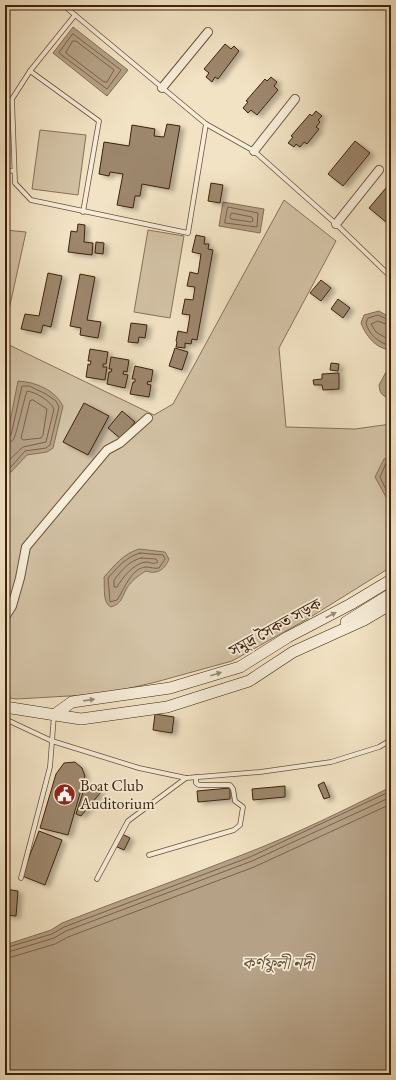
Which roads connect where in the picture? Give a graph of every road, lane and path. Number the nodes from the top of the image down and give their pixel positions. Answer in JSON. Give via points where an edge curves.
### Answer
{"nodes":[{"id":1,"x":63,"y":5,"type":"edge"},
{"id":2,"x":75,"y":15,"type":"junction"},
{"id":3,"x":208,"y":32,"type":"dead end"},
{"id":4,"x":30,"y":71,"type":"junction"},
{"id":5,"x":162,"y":88,"type":"junction"},
{"id":6,"x":295,"y":99,"type":"dead end"},
{"id":7,"x":206,"y":124,"type":"junction"},
{"id":8,"x":254,"y":151,"type":"junction"},
{"id":9,"x":5,"y":170,"type":"edge"},
{"id":10,"x":379,"y":170,"type":"dead end"},
{"id":11,"x":14,"y":171,"type":"junction"},
{"id":12,"x":83,"y":212,"type":"junction"},
{"id":13,"x":336,"y":224,"type":"junction"},
{"id":14,"x":391,"y":277,"type":"edge"},
{"id":15,"x":148,"y":418,"type":"dead end"},
{"id":16,"x":391,"y":580,"type":"edge"},
{"id":17,"x":391,"y":594,"type":"edge"},
{"id":18,"x":391,"y":604,"type":"edge"},
{"id":19,"x":5,"y":617,"type":"edge"},
{"id":20,"x":5,"y":707,"type":"edge"},
{"id":21,"x":54,"y":715,"type":"junction"},
{"id":22,"x":5,"y":718,"type":"edge"},
{"id":23,"x":391,"y":740,"type":"edge"},
{"id":24,"x":52,"y":741,"type":"junction"},
{"id":25,"x":186,"y":778,"type":"junction"},
{"id":26,"x":196,"y":778,"type":"junction"},
{"id":27,"x":149,"y":856,"type":"dead end"},
{"id":28,"x":21,"y":878,"type":"dead end"},
{"id":29,"x":97,"y":879,"type":"dead end"}],
"edges":[{"from":1,"to":2,"type":"lane"},
{"from":2,"to":4,"type":"lane"},
{"from":2,"to":5,"type":"lane"},
{"from":3,"to":5,"type":"street"},
{"from":4,"to":11,"type":"lane","via":[[12,99]]},
{"from":4,"to":12,"type":"lane","via":[[99,121]]},
{"from":5,"to":7,"type":"lane"},
{"from":6,"to":8,"type":"street"},
{"from":7,"to":8,"type":"lane"},
{"from":7,"to":12,"type":"lane","via":[[188,232]]},
{"from":8,"to":13,"type":"lane"},
{"from":9,"to":11,"type":"lane"},
{"from":10,"to":13,"type":"street"},
{"from":11,"to":12,"type":"lane","via":[[15,183],[31,200]]},
{"from":13,"to":14,"type":"lane"},
{"from":15,"to":19,"type":"street","via":[[120,444],[107,450],[26,547],[12,606]]},
{"from":21,"to":16,"type":"main road","name":"সমুদ্র সৈকত সড়ক","one_way":true,"via":[[72,702],[170,688],[240,667],[288,637]]},
{"from":17,"to":21,"type":"main road","via":[[331,631],[299,644],[248,675],[169,699]]},
{"from":18,"to":21,"type":"main road","name":"সমুদ্র সৈকত সড়ক","via":[[364,620],[293,652],[249,681],[167,707],[80,719]]},
{"from":20,"to":21,"type":"main road","name":"সমুদ্র সৈকত সড়ক"},
{"from":21,"to":24,"type":"lane"},
{"from":22,"to":24,"type":"lane"},
{"from":23,"to":26,"type":"lane","via":[[379,747],[331,762]]},
{"from":24,"to":25,"type":"lane","via":[[139,768]]},
{"from":24,"to":28,"type":"lane","via":[[50,767]]},
{"from":25,"to":26,"type":"lane"},
{"from":25,"to":29,"type":"lane","via":[[128,821]]},
{"from":26,"to":27,"type":"lane","via":[[199,785],[230,785],[235,801],[243,808],[240,825],[234,830]]}]}
